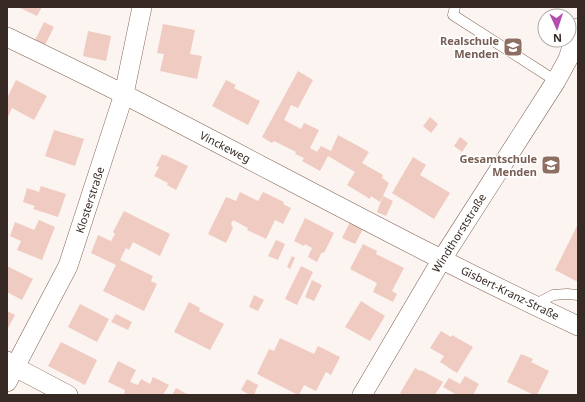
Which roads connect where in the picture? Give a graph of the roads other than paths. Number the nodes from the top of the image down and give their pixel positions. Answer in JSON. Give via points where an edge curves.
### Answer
{"nodes":[{"id":1,"x":142,"y":7,"type":"edge"},
{"id":2,"x":455,"y":7,"type":"edge"},
{"id":3,"x":578,"y":28,"type":"edge"},
{"id":4,"x":7,"y":37,"type":"edge"},
{"id":5,"x":556,"y":81,"type":"junction"},
{"id":6,"x":124,"y":94,"type":"junction"},
{"id":7,"x":442,"y":259,"type":"junction"},
{"id":8,"x":578,"y":295,"type":"edge"},
{"id":9,"x":534,"y":305,"type":"junction"},
{"id":10,"x":578,"y":326,"type":"edge"},
{"id":11,"x":10,"y":370,"type":"edge"},
{"id":12,"x":68,"y":395,"type":"edge"},
{"id":13,"x":362,"y":395,"type":"edge"}],
"edges":[{"from":1,"to":6,"type":"street","name":"Klosterstraße"},
{"from":2,"to":5,"type":"lane","via":[[453,15]]},
{"from":3,"to":5,"type":"street","name":"Windthorststraße","via":[[568,59]]},
{"from":4,"to":6,"type":"street","name":"Vinckeweg"},
{"from":5,"to":7,"type":"street","name":"Windthorststraße"},
{"from":6,"to":7,"type":"street","name":"Vinckeweg"},
{"from":6,"to":11,"type":"street","name":"Klosterstraße","via":[[68,266]]},
{"from":7,"to":9,"type":"street","name":"Gisbert-Kranz-Straße"},
{"from":7,"to":13,"type":"street","name":"Windthorststraße"},
{"from":8,"to":9,"type":"lane","via":[[554,295]]},
{"from":9,"to":10,"type":"street","name":"Gisbert-Kranz-Straße"},
{"from":11,"to":12,"type":"street"}]}
